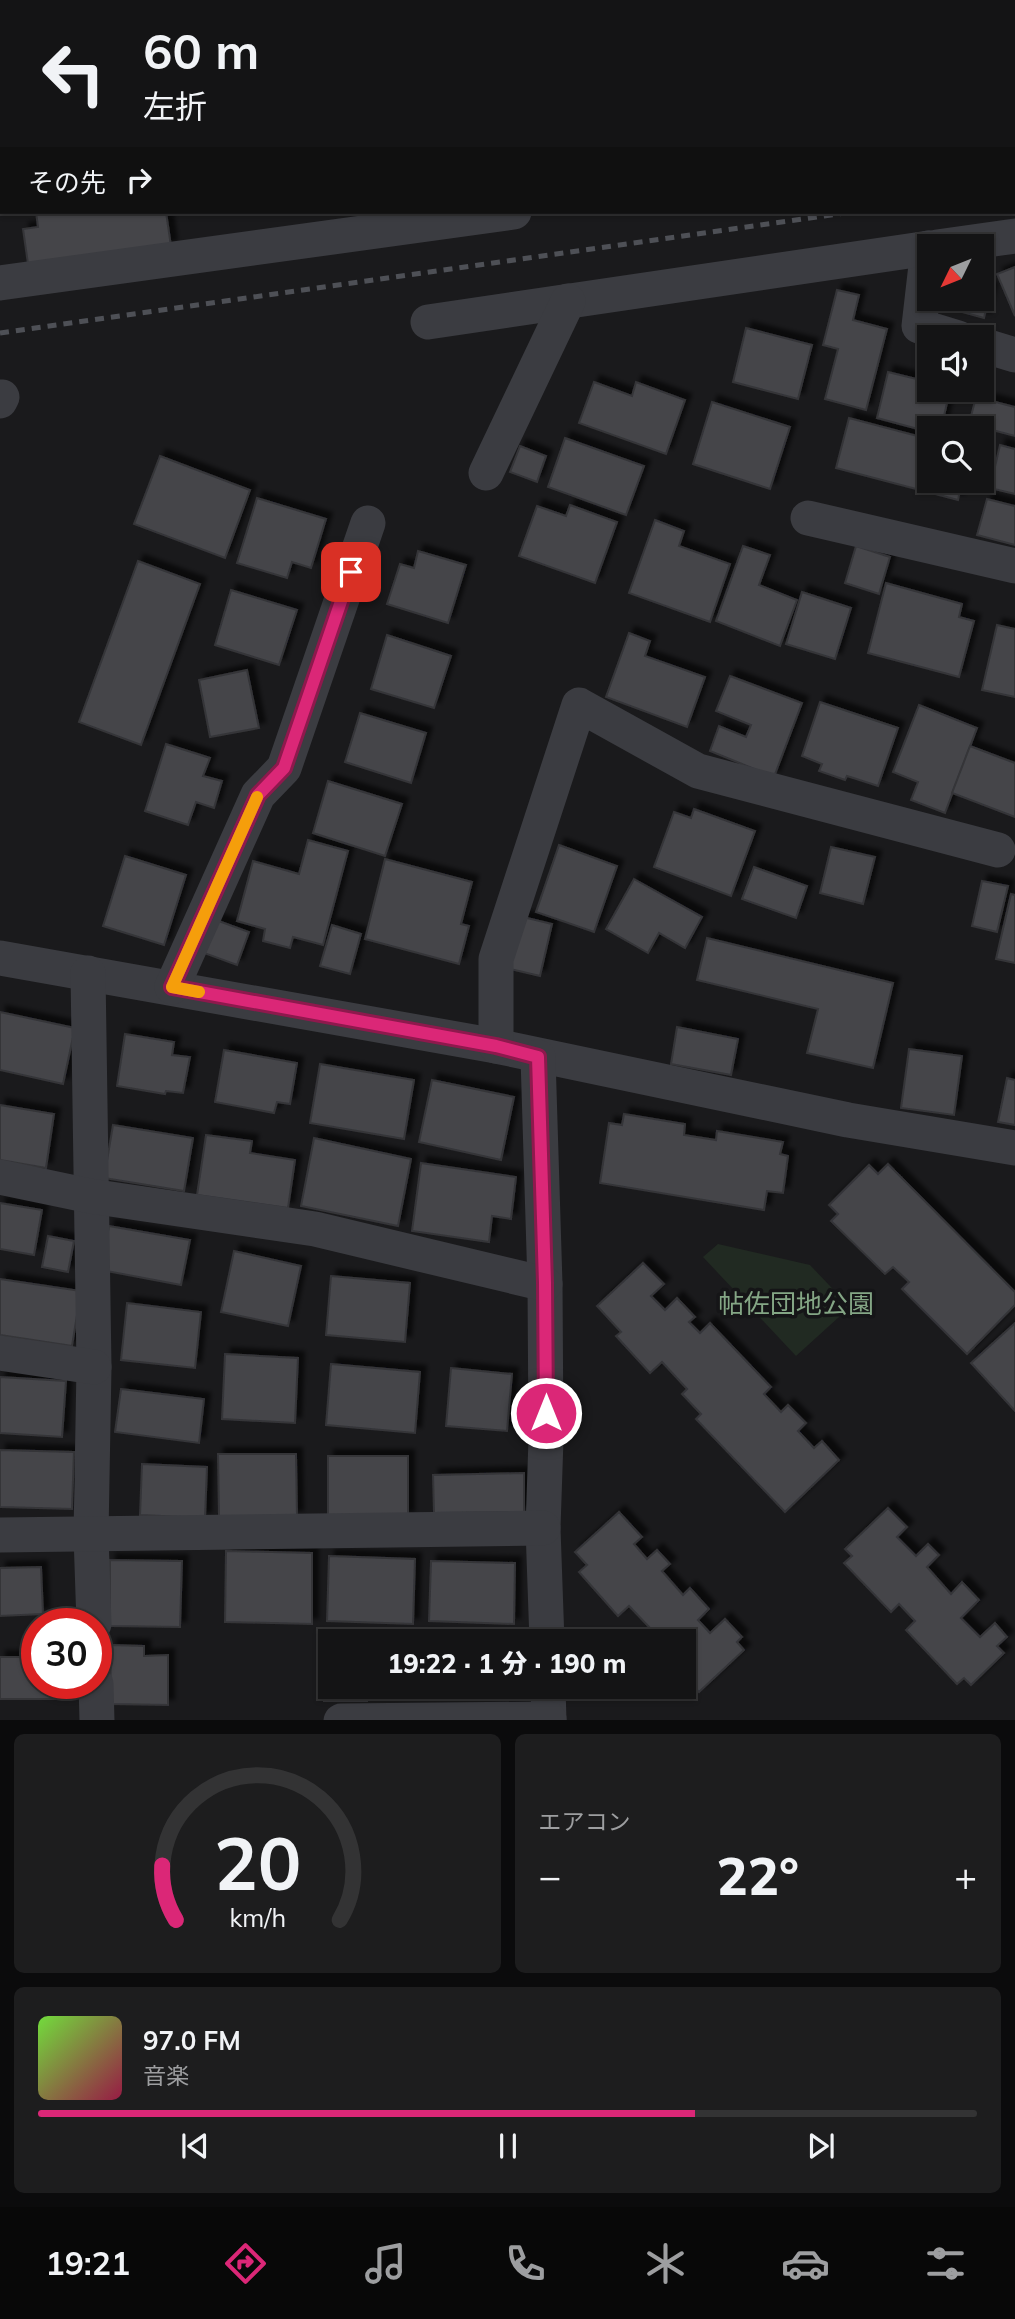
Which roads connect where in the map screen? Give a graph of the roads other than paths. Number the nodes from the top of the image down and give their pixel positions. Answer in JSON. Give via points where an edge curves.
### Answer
{"nodes":[{"id":1,"x":486,"y":214,"type":"edge"},
{"id":2,"x":402,"y":220,"type":"edge"},
{"id":3,"x":1015,"y":236,"type":"edge"},
{"id":4,"x":994,"y":239,"type":"edge"},
{"id":5,"x":917,"y":250,"type":"edge"},
{"id":6,"x":0,"y":283,"type":"edge"},
{"id":7,"x":568,"y":301,"type":"junction"},
{"id":8,"x":428,"y":322,"type":"dead end"},
{"id":9,"x":994,"y":349,"type":"edge"},
{"id":10,"x":1015,"y":355,"type":"edge"},
{"id":11,"x":486,"y":473,"type":"dead end"},
{"id":12,"x":808,"y":518,"type":"dead end"},
{"id":13,"x":368,"y":523,"type":"dead end"},
{"id":14,"x":1015,"y":566,"type":"edge"},
{"id":15,"x":998,"y":850,"type":"dead end"},
{"id":16,"x":0,"y":958,"type":"edge"},
{"id":17,"x":88,"y":972,"type":"junction"},
{"id":18,"x":172,"y":987,"type":"junction"},
{"id":19,"x":496,"y":1046,"type":"junction"},
{"id":20,"x":538,"y":1057,"type":"junction"},
{"id":21,"x":1015,"y":1148,"type":"edge"},
{"id":22,"x":0,"y":1177,"type":"edge"},
{"id":23,"x":90,"y":1195,"type":"junction"},
{"id":24,"x":545,"y":1283,"type":"junction"},
{"id":25,"x":0,"y":1353,"type":"edge"},
{"id":26,"x":94,"y":1367,"type":"junction"},
{"id":27,"x":544,"y":1528,"type":"junction"},
{"id":28,"x":0,"y":1535,"type":"edge"},
{"id":29,"x":91,"y":1535,"type":"junction"},
{"id":30,"x":93,"y":1608,"type":"edge"},
{"id":31,"x":547,"y":1629,"type":"edge"},
{"id":32,"x":96,"y":1699,"type":"edge"},
{"id":33,"x":549,"y":1709,"type":"edge"},
{"id":34,"x":97,"y":1720,"type":"edge"},
{"id":35,"x":341,"y":1720,"type":"edge"}],
"edges":[{"from":1,"to":2,"type":"street"},
{"from":2,"to":6,"type":"street"},
{"from":3,"to":4,"type":"street"},
{"from":5,"to":7,"type":"street"},
{"from":7,"to":8,"type":"street"},
{"from":7,"to":11,"type":"street"},
{"from":9,"to":10,"type":"street"},
{"from":12,"to":14,"type":"street"},
{"from":13,"to":18,"type":"street","via":[[284,768],[258,795]]},
{"from":15,"to":19,"type":"street","via":[[698,771],[579,705],[496,959]]},
{"from":16,"to":17,"type":"street"},
{"from":17,"to":18,"type":"street"},
{"from":17,"to":23,"type":"street"},
{"from":18,"to":19,"type":"street"},
{"from":19,"to":20,"type":"street"},
{"from":20,"to":21,"type":"street","via":[[848,1120]]},
{"from":20,"to":24,"type":"street"},
{"from":22,"to":23,"type":"street"},
{"from":23,"to":24,"type":"street","via":[[315,1228]]},
{"from":23,"to":26,"type":"street"},
{"from":24,"to":27,"type":"street"},
{"from":25,"to":26,"type":"street"},
{"from":26,"to":29,"type":"street"},
{"from":27,"to":29,"type":"street"},
{"from":27,"to":31,"type":"street"},
{"from":28,"to":29,"type":"street"},
{"from":29,"to":30,"type":"street"},
{"from":32,"to":34,"type":"street"},
{"from":33,"to":35,"type":"street"}]}
